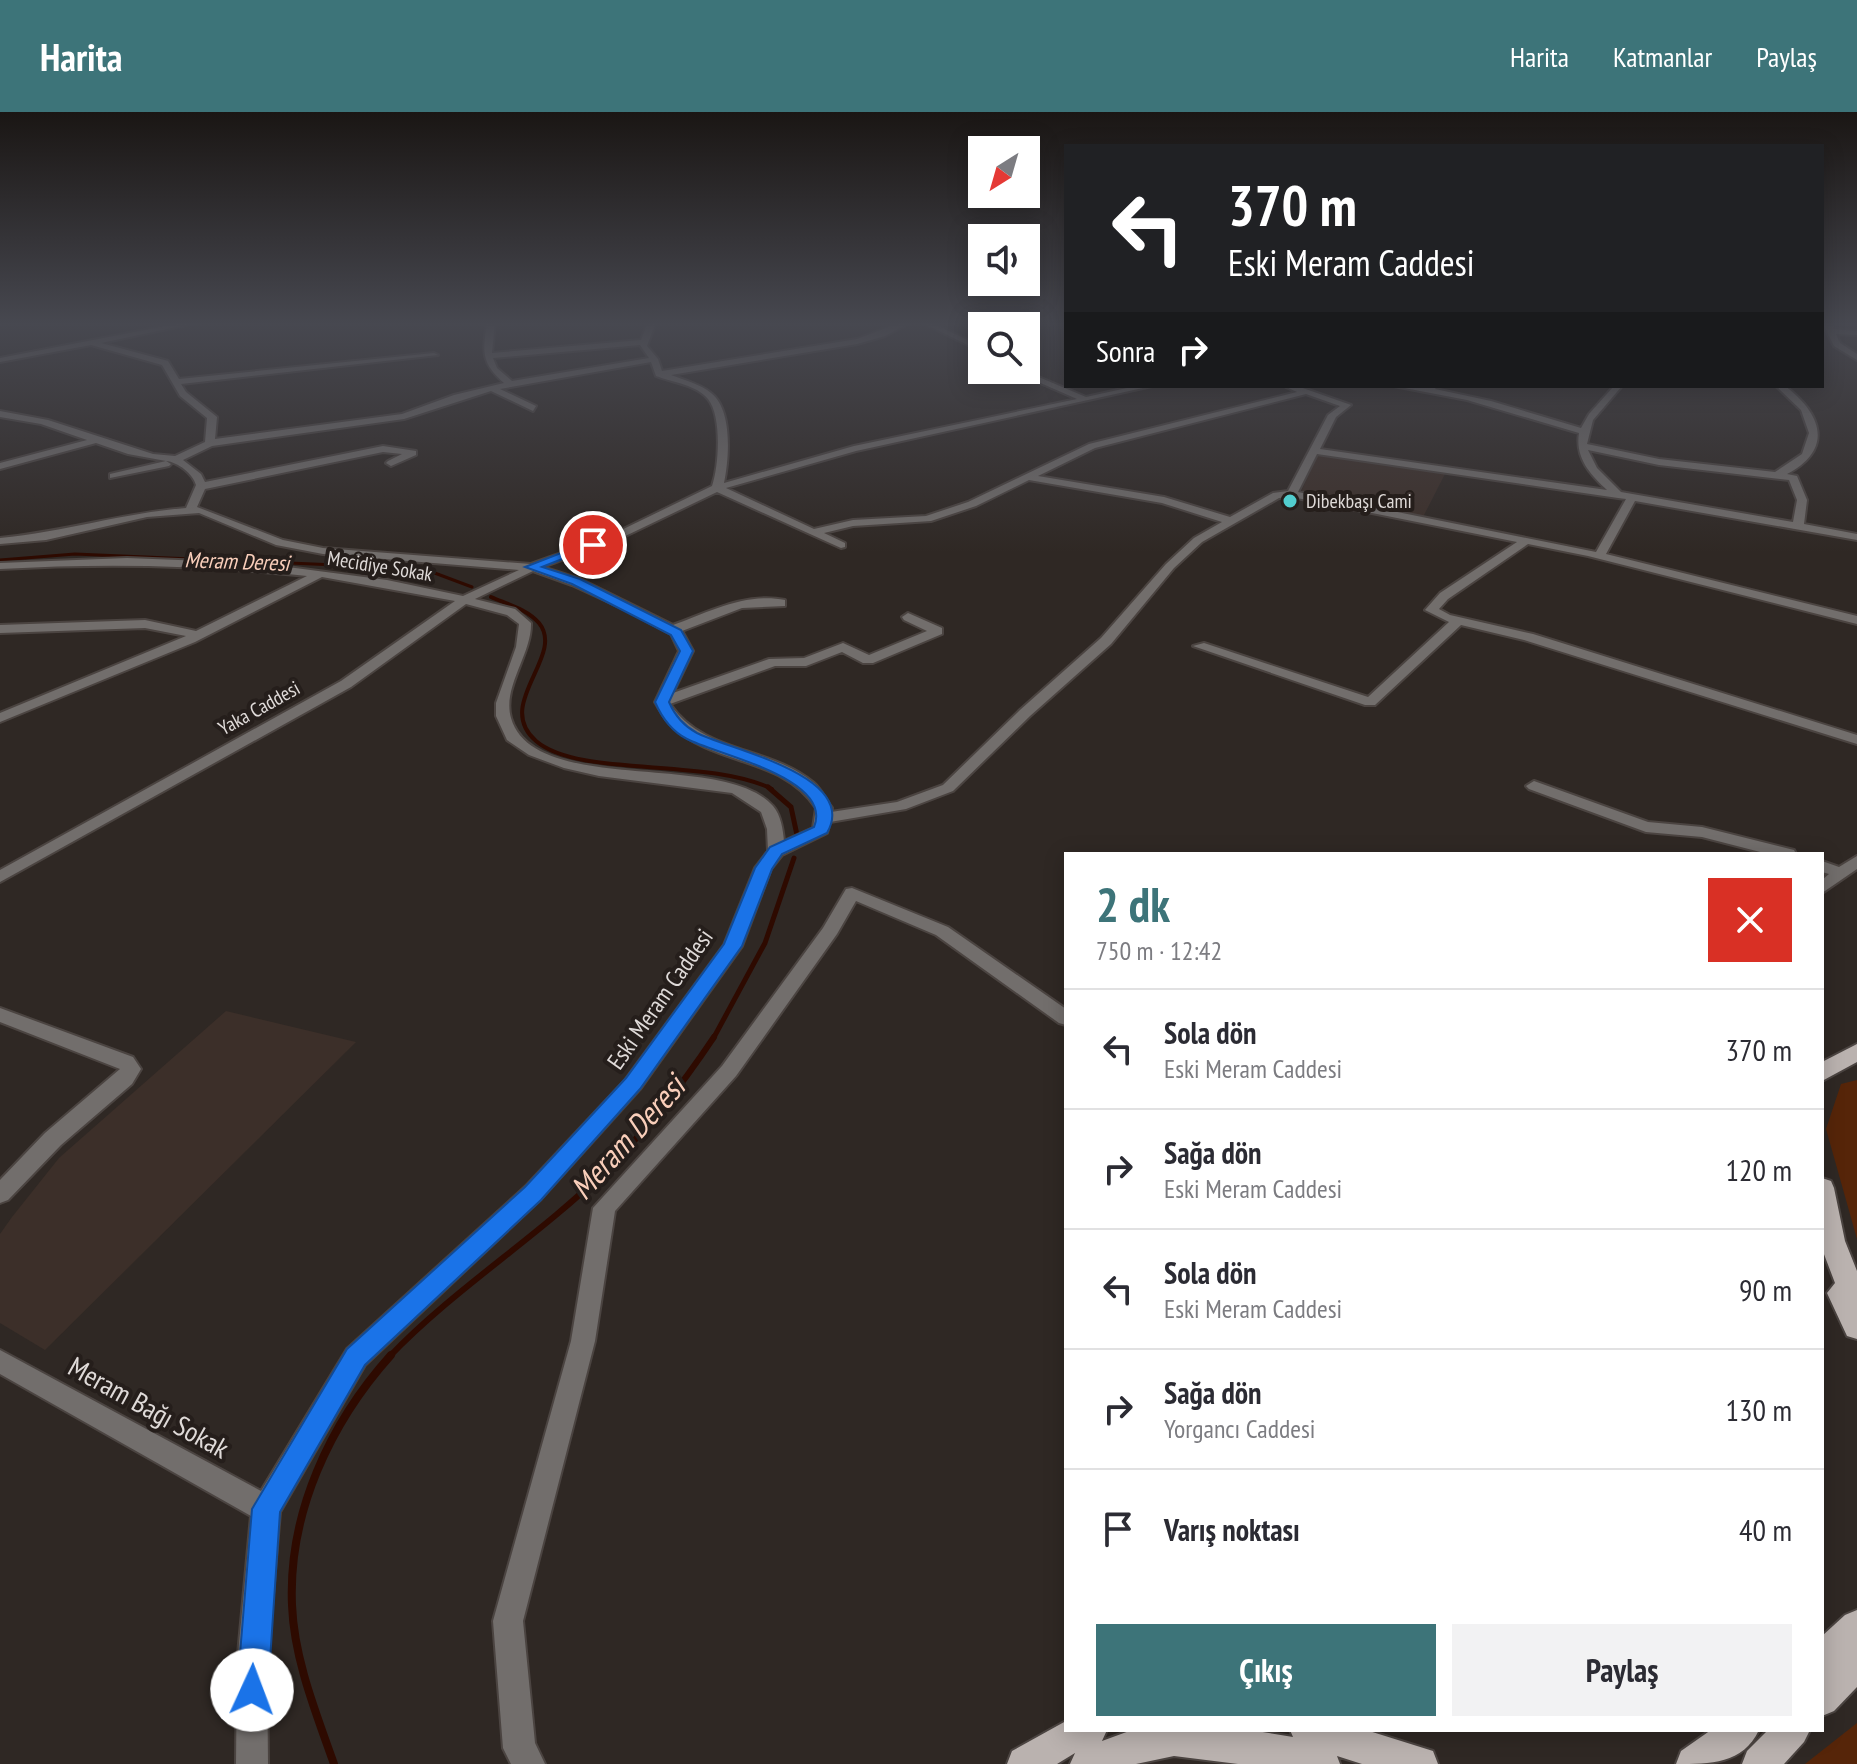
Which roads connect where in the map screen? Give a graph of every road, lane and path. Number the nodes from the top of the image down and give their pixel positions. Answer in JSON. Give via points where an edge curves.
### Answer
{"nodes":[{"id":1,"x":189,"y":399,"type":"edge"},
{"id":2,"x":451,"y":399,"type":"edge"},
{"id":3,"x":514,"y":399,"type":"edge"},
{"id":4,"x":712,"y":399,"type":"edge"},
{"id":5,"x":1078,"y":399,"type":"edge"},
{"id":6,"x":1278,"y":399,"type":"edge"},
{"id":7,"x":1334,"y":399,"type":"edge"},
{"id":8,"x":1476,"y":399,"type":"edge"},
{"id":9,"x":1607,"y":399,"type":"edge"},
{"id":10,"x":1800,"y":399,"type":"edge"},
{"id":11,"x":533,"y":408,"type":"dead end"},
{"id":12,"x":0,"y":414,"type":"edge"},
{"id":13,"x":1586,"y":432,"type":"junction"},
{"id":14,"x":96,"y":441,"type":"junction"},
{"id":15,"x":210,"y":443,"type":"junction"},
{"id":16,"x":1582,"y":446,"type":"junction"},
{"id":17,"x":1315,"y":451,"type":"junction"},
{"id":18,"x":178,"y":460,"type":"junction"},
{"id":19,"x":391,"y":463,"type":"dead end"},
{"id":20,"x":0,"y":466,"type":"edge"},
{"id":21,"x":1777,"y":475,"type":"junction"},
{"id":22,"x":114,"y":476,"type":"dead end"},
{"id":23,"x":1031,"y":478,"type":"junction"},
{"id":24,"x":203,"y":486,"type":"junction"},
{"id":25,"x":717,"y":488,"type":"junction"},
{"id":26,"x":1292,"y":494,"type":"junction"},
{"id":27,"x":1618,"y":495,"type":"junction"},
{"id":28,"x":1632,"y":497,"type":"junction"},
{"id":29,"x":190,"y":510,"type":"junction"},
{"id":30,"x":1234,"y":522,"type":"junction"},
{"id":31,"x":1798,"y":527,"type":"junction"},
{"id":32,"x":814,"y":532,"type":"junction"},
{"id":33,"x":1857,"y":537,"type":"edge"},
{"id":34,"x":0,"y":541,"type":"edge"},
{"id":35,"x":1526,"y":541,"type":"junction"},
{"id":36,"x":841,"y":545,"type":"dead end"},
{"id":37,"x":1599,"y":556,"type":"junction"},
{"id":38,"x":0,"y":566,"type":"edge"},
{"id":39,"x":531,"y":567,"type":"junction"},
{"id":40,"x":319,"y":574,"type":"junction"},
{"id":41,"x":466,"y":599,"type":"junction"},
{"id":42,"x":781,"y":603,"type":"dead end"},
{"id":43,"x":908,"y":617,"type":"dead end"},
{"id":44,"x":1857,"y":620,"type":"edge"},
{"id":45,"x":1458,"y":621,"type":"junction"},
{"id":46,"x":0,"y":629,"type":"edge"},
{"id":47,"x":672,"y":630,"type":"junction"},
{"id":48,"x":198,"y":635,"type":"junction"},
{"id":49,"x":1199,"y":646,"type":"dead end"},
{"id":50,"x":662,"y":702,"type":"junction"},
{"id":51,"x":0,"y":718,"type":"edge"},
{"id":52,"x":1857,"y":740,"type":"edge"},
{"id":53,"x":1534,"y":786,"type":"dead end"},
{"id":54,"x":825,"y":818,"type":"junction"},
{"id":55,"x":776,"y":851,"type":"junction"},
{"id":56,"x":1780,"y":852,"type":"edge"},
{"id":57,"x":1857,"y":861,"type":"edge"},
{"id":58,"x":1824,"y":867,"type":"edge"},
{"id":59,"x":1841,"y":873,"type":"junction"},
{"id":60,"x":0,"y":877,"type":"edge"},
{"id":61,"x":1824,"y":886,"type":"edge"},
{"id":62,"x":0,"y":1015,"type":"edge"},
{"id":63,"x":1064,"y":1017,"type":"edge"},
{"id":64,"x":1857,"y":1046,"type":"edge"},
{"id":65,"x":1857,"y":1052,"type":"edge"},
{"id":66,"x":1824,"y":1065,"type":"edge"},
{"id":67,"x":1824,"y":1072,"type":"edge"},
{"id":68,"x":0,"y":1194,"type":"edge"},
{"id":69,"x":1824,"y":1199,"type":"edge"},
{"id":70,"x":1824,"y":1246,"type":"edge"},
{"id":71,"x":1857,"y":1305,"type":"edge"},
{"id":72,"x":1857,"y":1327,"type":"edge"},
{"id":73,"x":0,"y":1361,"type":"edge"},
{"id":74,"x":266,"y":1509,"type":"junction"},
{"id":75,"x":1857,"y":1627,"type":"edge"},
{"id":76,"x":1824,"y":1656,"type":"edge"},
{"id":77,"x":1857,"y":1663,"type":"edge"},
{"id":78,"x":1824,"y":1697,"type":"edge"},
{"id":79,"x":1315,"y":1732,"type":"edge"},
{"id":80,"x":1738,"y":1732,"type":"edge"},
{"id":81,"x":1790,"y":1732,"type":"edge"},
{"id":82,"x":1215,"y":1737,"type":"edge"},
{"id":83,"x":1078,"y":1741,"type":"edge"},
{"id":84,"x":252,"y":1764,"type":"edge"},
{"id":85,"x":529,"y":1764,"type":"edge"},
{"id":86,"x":1025,"y":1764,"type":"edge"},
{"id":87,"x":1322,"y":1764,"type":"edge"},
{"id":88,"x":1420,"y":1764,"type":"edge"},
{"id":89,"x":1694,"y":1764,"type":"edge"},
{"id":90,"x":1760,"y":1764,"type":"edge"}],
"edges":[{"from":1,"to":15,"type":"street","via":[[212,417]]},
{"from":2,"to":15,"type":"street","via":[[404,416]]},
{"from":3,"to":11,"type":"street"},
{"from":4,"to":25,"type":"street","via":[[724,450]]},
{"from":5,"to":25,"type":"street","name":"Yaka Caddesi","via":[[854,449]]},
{"from":6,"to":23,"type":"street","via":[[1092,446]]},
{"from":7,"to":17,"type":"street","via":[[1347,405],[1332,415]]},
{"from":8,"to":13,"type":"street"},
{"from":9,"to":13,"type":"street"},
{"from":10,"to":21,"type":"street","via":[[1816,428],[1812,444],[1795,467]]},
{"from":12,"to":14,"type":"street","via":[[39,419]]},
{"from":13,"to":16,"type":"street"},
{"from":14,"to":18,"type":"street","via":[[153,459]]},
{"from":14,"to":20,"type":"street"},
{"from":15,"to":18,"type":"street"},
{"from":16,"to":21,"type":"street","via":[[1659,462]]},
{"from":16,"to":27,"type":"street","via":[[1585,462]]},
{"from":17,"to":26,"type":"street"},
{"from":17,"to":27,"type":"street"},
{"from":18,"to":22,"type":"street"},
{"from":18,"to":24,"type":"street"},
{"from":19,"to":24,"type":"street","via":[[413,453],[383,449]]},
{"from":21,"to":31,"type":"street","via":[[1793,478],[1802,500]]},
{"from":23,"to":30,"type":"street","via":[[1164,500]]},
{"from":23,"to":32,"type":"street","via":[[927,519],[853,523]]},
{"from":24,"to":29,"type":"street"},
{"from":25,"to":32,"type":"street"},
{"from":25,"to":39,"type":"street","name":"Yaka Caddesi","via":[[613,538]]},
{"from":26,"to":30,"type":"street","via":[[1277,495]]},
{"from":26,"to":35,"type":"street"},
{"from":27,"to":28,"type":"street"},
{"from":28,"to":31,"type":"street"},
{"from":28,"to":37,"type":"street"},
{"from":29,"to":34,"type":"street"},
{"from":29,"to":39,"type":"street","via":[[280,543],[323,551]]},
{"from":30,"to":54,"type":"street","via":[[1198,540],[1106,641],[948,788],[900,806]]},
{"from":31,"to":33,"type":"street"},
{"from":32,"to":36,"type":"street"},
{"from":35,"to":37,"type":"street"},
{"from":35,"to":45,"type":"street","via":[[1431,610]]},
{"from":37,"to":44,"type":"street"},
{"from":38,"to":40,"type":"street","name":"Mecidiye Sokak","via":[[96,561]]},
{"from":39,"to":41,"type":"street","name":"Yaka Caddesi"},
{"from":39,"to":47,"type":"street","via":[[576,582]]},
{"from":40,"to":41,"type":"street","name":"Mecidiye Sokak"},
{"from":40,"to":48,"type":"street"},
{"from":41,"to":55,"type":"street","name":"Mecidiye Sokak","via":[[511,612],[525,623],[527,640],[507,681],[502,718],[517,740],[540,756],[574,768],[729,786],[768,810]]},
{"from":41,"to":60,"type":"street","name":"Yaka Caddesi","via":[[346,684]]},
{"from":42,"to":47,"type":"street","via":[[769,600]]},
{"from":43,"to":50,"type":"street","via":[[938,631],[868,660],[843,647],[806,662],[774,662]]},
{"from":45,"to":49,"type":"street","via":[[1370,702]]},
{"from":45,"to":52,"type":"street","via":[[1528,637]]},
{"from":46,"to":48,"type":"street","via":[[145,624]]},
{"from":47,"to":50,"type":"street","via":[[686,651]]},
{"from":48,"to":51,"type":"street"},
{"from":50,"to":54,"type":"street","via":[[669,718],[690,735],[809,786],[820,799]]},
{"from":53,"to":56,"type":"street","via":[[1646,827],[1702,832]]},
{"from":54,"to":55,"type":"street","via":[[821,830]]},
{"from":55,"to":74,"type":"street","name":"Eski Meram Caddesi","via":[[763,868],[733,946],[633,1084],[533,1193],[356,1357]]},
{"from":57,"to":59,"type":"street"},
{"from":58,"to":59,"type":"street"},
{"from":59,"to":61,"type":"street"},
{"from":62,"to":68,"type":"street","via":[[126,1062],[131,1069]]},
{"from":63,"to":85,"type":"street","via":[[942,931],[852,893],[729,1071],[604,1208],[583,1341],[508,1621],[519,1748]]},
{"from":64,"to":66,"type":"main road"},
{"from":65,"to":67,"type":"main road"},
{"from":69,"to":71,"type":"main road","via":[[1832,1241]]},
{"from":70,"to":72,"type":"main road"},
{"from":73,"to":74,"type":"street","name":"Meram Bağı Sokak"},
{"from":74,"to":84,"type":"street","name":"Eski Meram Caddesi","via":[[252,1665]]},
{"from":75,"to":76,"type":"main road"},
{"from":77,"to":78,"type":"main road"},
{"from":79,"to":88,"type":"main road"},
{"from":80,"to":89,"type":"main road"},
{"from":81,"to":90,"type":"main road"},
{"from":82,"to":83,"type":"main road"},
{"from":82,"to":87,"type":"main road"},
{"from":83,"to":86,"type":"main road"}]}
